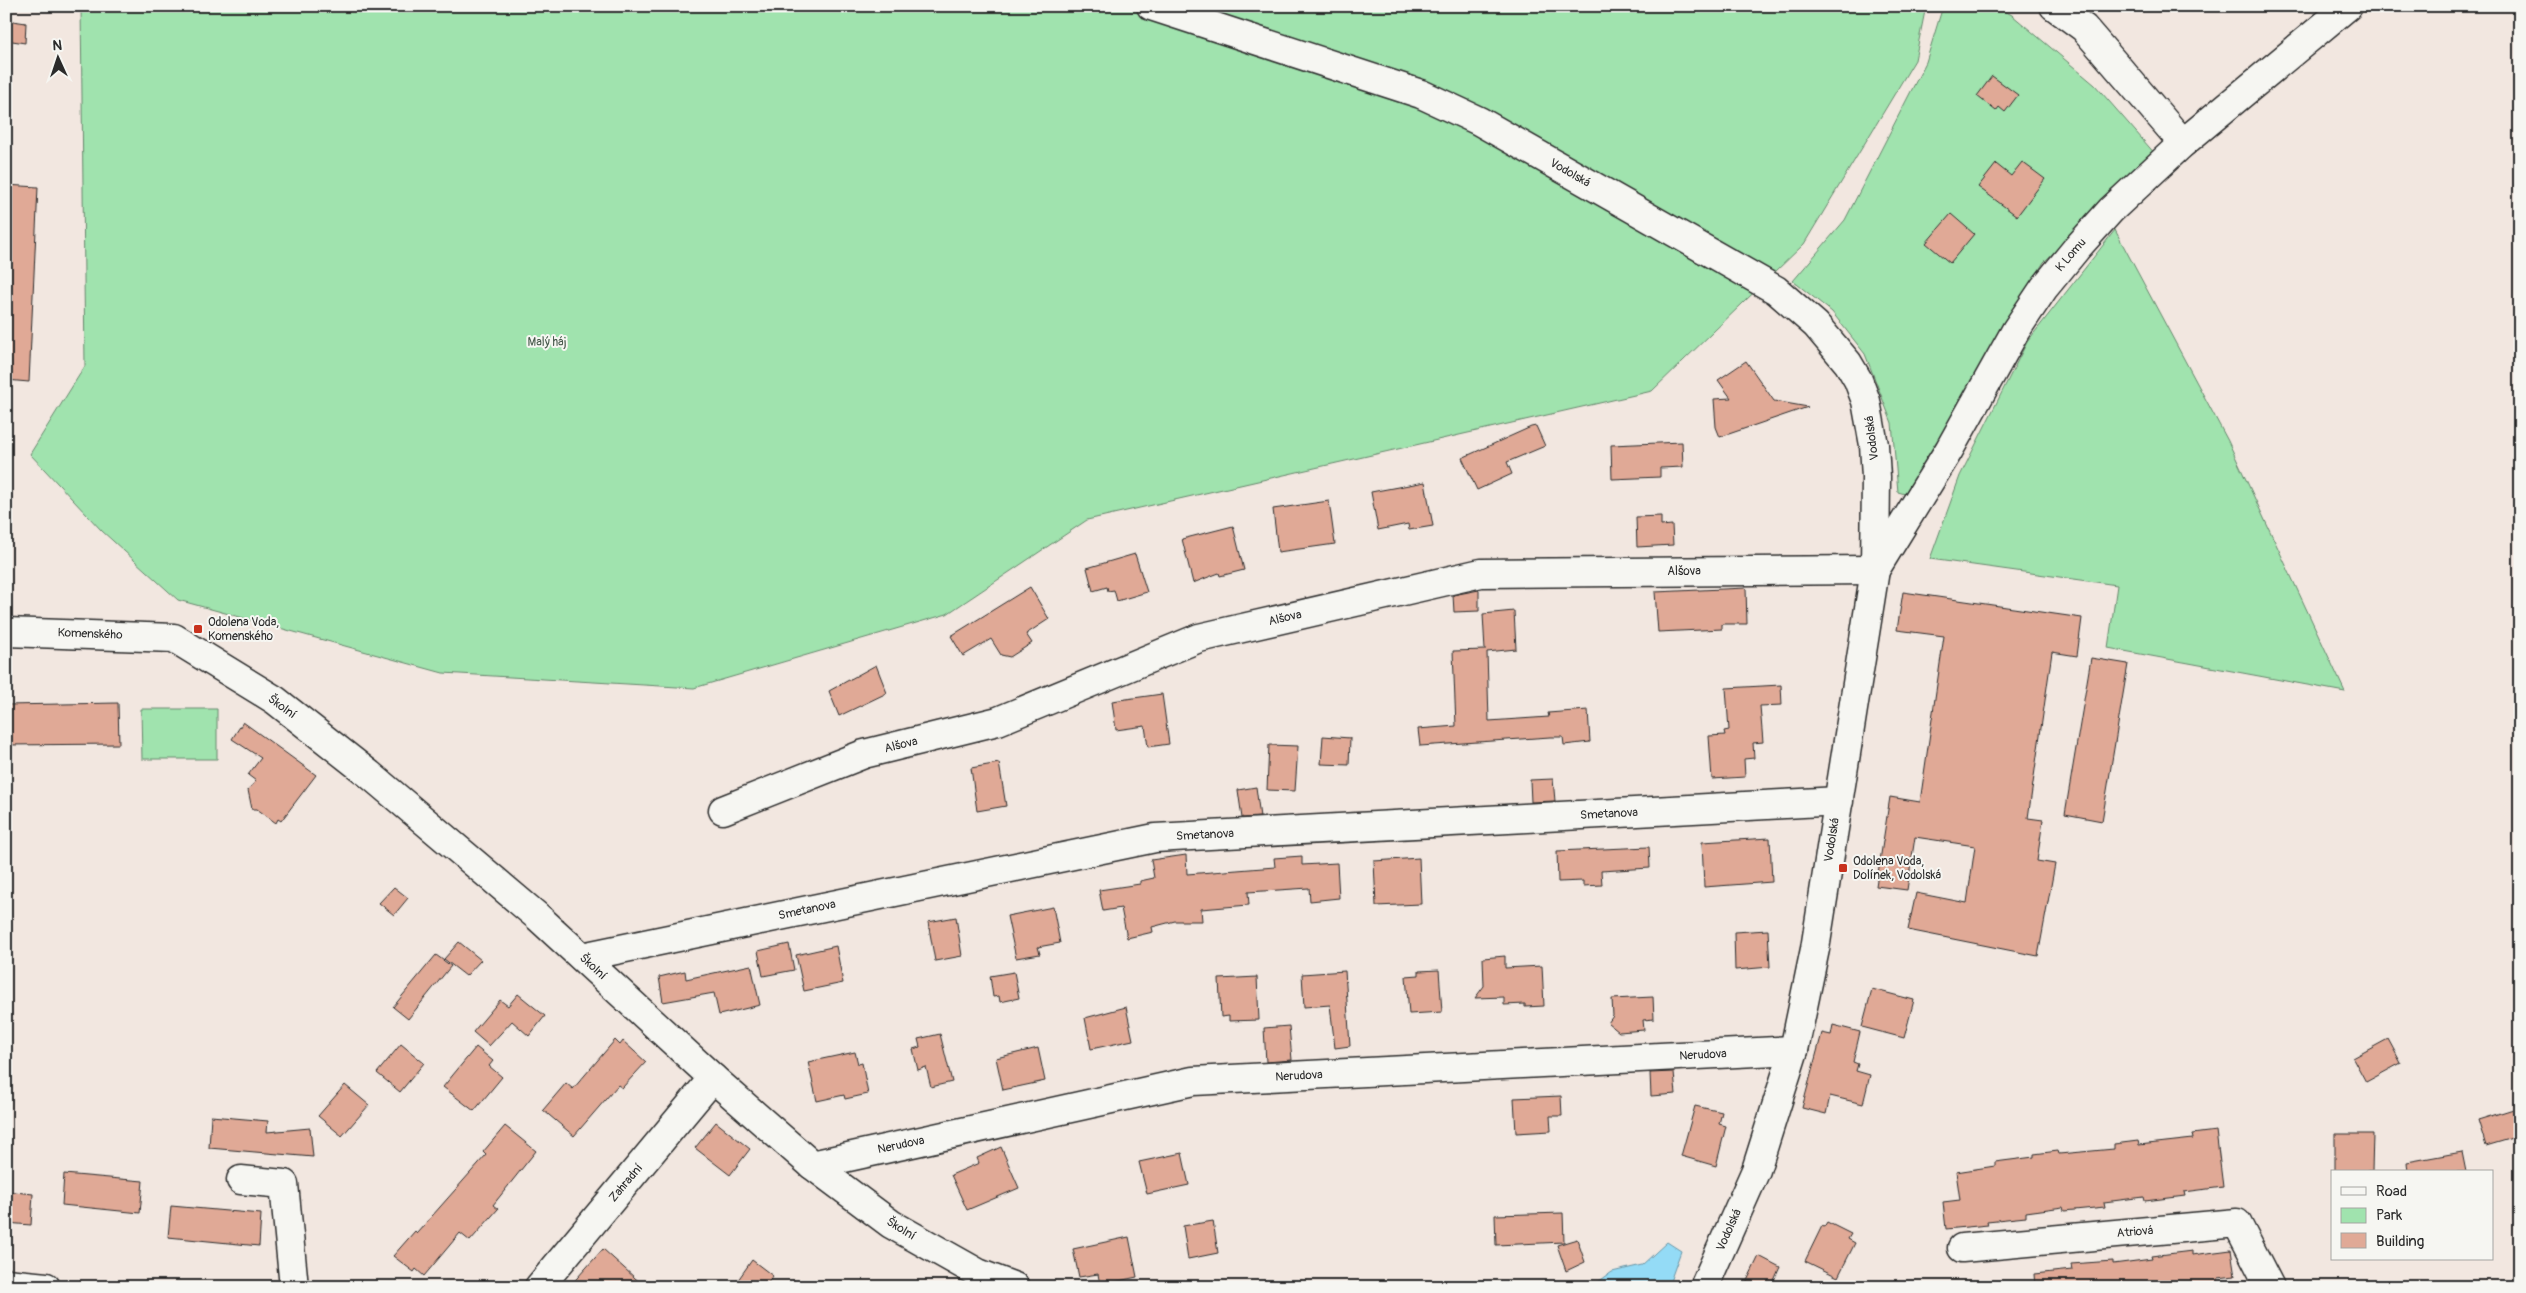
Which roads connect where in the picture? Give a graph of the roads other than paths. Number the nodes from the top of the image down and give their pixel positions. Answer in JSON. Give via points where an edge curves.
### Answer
{"nodes":[{"id":1,"x":1151,"y":6,"type":"edge"},
{"id":2,"x":2054,"y":6,"type":"edge"},
{"id":3,"x":2348,"y":6,"type":"edge"},
{"id":4,"x":2183,"y":143,"type":"junction"},
{"id":5,"x":1874,"y":570,"type":"junction"},
{"id":6,"x":6,"y":632,"type":"edge"},
{"id":7,"x":174,"y":638,"type":"joint"},
{"id":8,"x":1839,"y":801,"type":"junction"},
{"id":9,"x":723,"y":810,"type":"dead end"},
{"id":10,"x":582,"y":957,"type":"junction"},
{"id":11,"x":1794,"y":1050,"type":"junction"},
{"id":12,"x":713,"y":1078,"type":"junction"},
{"id":13,"x":812,"y":1165,"type":"junction"},
{"id":14,"x":241,"y":1180,"type":"dead end"},
{"id":15,"x":1962,"y":1248,"type":"dead end"},
{"id":16,"x":6,"y":1282,"type":"edge"},
{"id":17,"x":46,"y":1287,"type":"edge"},
{"id":18,"x":294,"y":1287,"type":"edge"},
{"id":19,"x":539,"y":1287,"type":"edge"},
{"id":20,"x":1015,"y":1287,"type":"edge"},
{"id":21,"x":1704,"y":1287,"type":"edge"},
{"id":22,"x":2270,"y":1287,"type":"edge"}],
"edges":[{"from":1,"to":5,"type":"street","name":"Vodolská","via":[[1421,94],[1488,126],[1776,290],[1816,325],[1848,363],[1866,401],[1876,477]]},
{"from":2,"to":4,"type":"street","via":[[2084,28]]},
{"from":3,"to":4,"type":"street","name":"K Lomu"},
{"from":4,"to":5,"type":"street","name":"K Lomu","via":[[2111,210],[2044,288],[2011,339],[1950,450]]},
{"from":5,"to":8,"type":"street","name":"Vodolská"},
{"from":5,"to":9,"type":"street","name":"Alšova","via":[[1481,573],[1199,638],[998,721],[864,754]]},
{"from":6,"to":7,"type":"street","name":"Komenského"},
{"from":7,"to":10,"type":"street","name":"Školní","via":[[275,700],[369,774]]},
{"from":8,"to":10,"type":"street","name":"Smetanova","via":[[1155,838]]},
{"from":8,"to":11,"type":"street","name":"Vodolská","via":[[1815,949]]},
{"from":10,"to":12,"type":"street","name":"Školní"},
{"from":11,"to":13,"type":"street","name":"Nerudova","via":[[1193,1081]]},
{"from":11,"to":21,"type":"street","name":"Vodolská","via":[[1756,1170]]},
{"from":12,"to":13,"type":"street","name":"Školní"},
{"from":12,"to":19,"type":"street","name":"Zahradní"},
{"from":13,"to":20,"type":"street","name":"Školní","via":[[891,1224],[978,1273]]},
{"from":14,"to":18,"type":"street","via":[[284,1184]]},
{"from":15,"to":22,"type":"street","name":"Atriová","via":[[2237,1223]]},
{"from":16,"to":17,"type":"street"}]}
